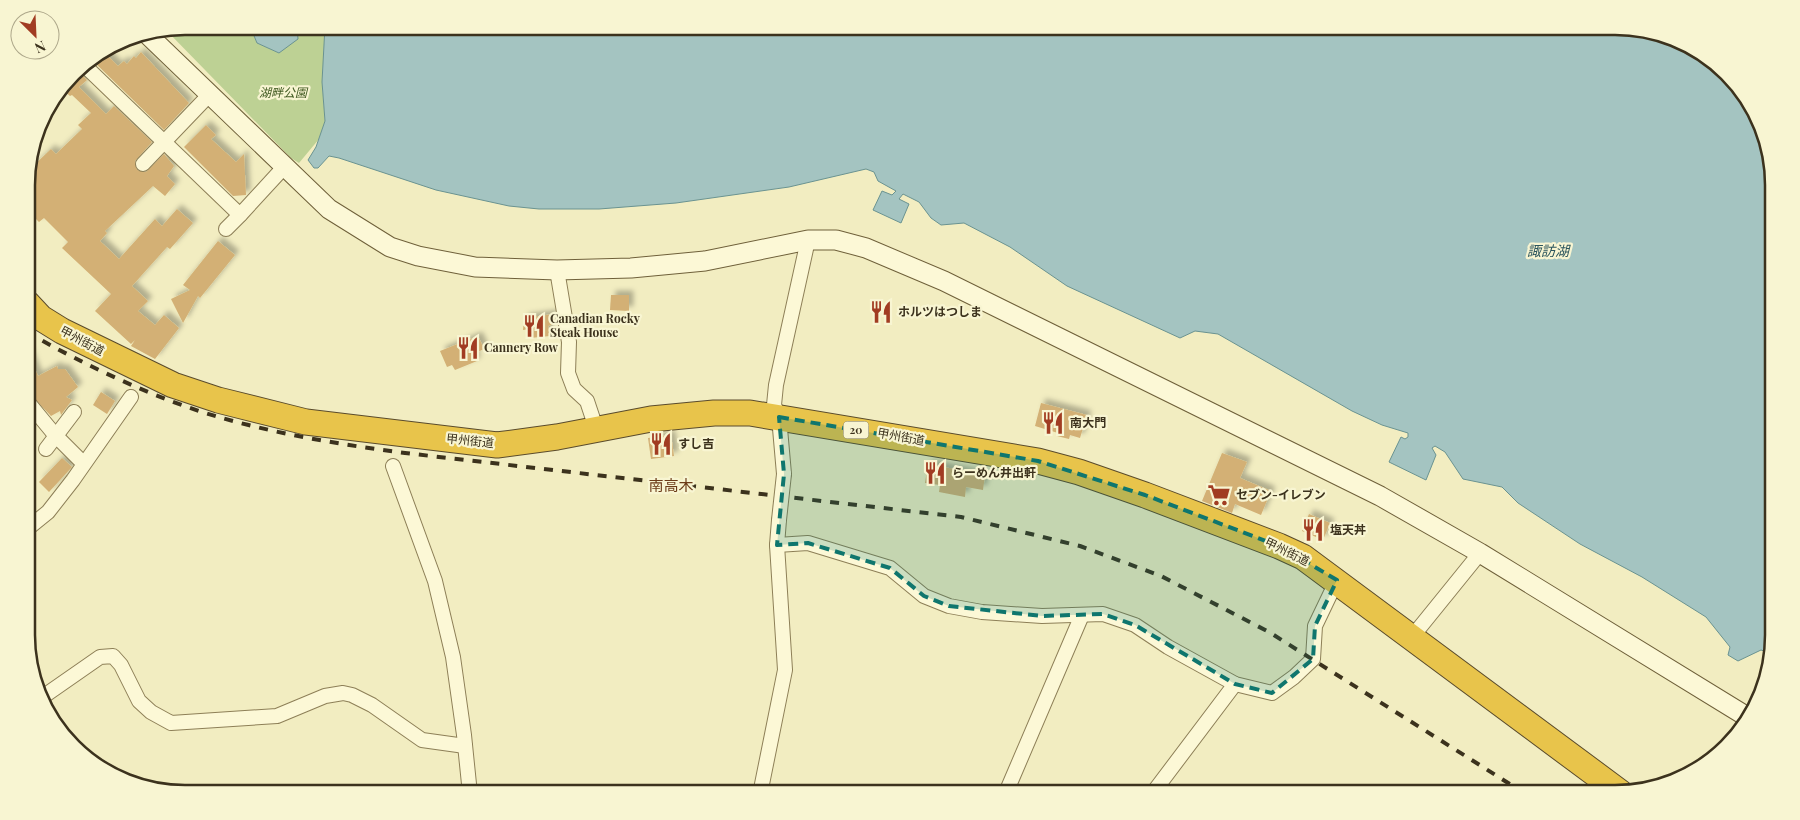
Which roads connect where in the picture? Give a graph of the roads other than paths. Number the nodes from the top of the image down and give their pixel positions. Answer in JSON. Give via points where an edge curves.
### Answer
{"nodes":[{"id":1,"x":152,"y":39,"type":"edge"},
{"id":2,"x":89,"y":70,"type":"edge"},
{"id":3,"x":210,"y":94,"type":"junction"},
{"id":4,"x":164,"y":142,"type":"junction"},
{"id":5,"x":143,"y":164,"type":"dead end"},
{"id":6,"x":285,"y":166,"type":"junction"},
{"id":7,"x":240,"y":215,"type":"junction"},
{"id":8,"x":226,"y":229,"type":"dead end"},
{"id":9,"x":808,"y":240,"type":"junction"},
{"id":10,"x":557,"y":270,"type":"junction"},
{"id":11,"x":35,"y":311,"type":"edge"},
{"id":12,"x":131,"y":397,"type":"dead end"},
{"id":13,"x":35,"y":411,"type":"edge"},
{"id":14,"x":74,"y":412,"type":"dead end"},
{"id":15,"x":780,"y":417,"type":"junction"},
{"id":16,"x":596,"y":428,"type":"junction"},
{"id":17,"x":55,"y":435,"type":"junction"},
{"id":18,"x":46,"y":449,"type":"dead end"},
{"id":19,"x":83,"y":464,"type":"junction"},
{"id":20,"x":393,"y":466,"type":"dead end"},
{"id":21,"x":35,"y":523,"type":"edge"},
{"id":22,"x":777,"y":545,"type":"junction"},
{"id":23,"x":1480,"y":553,"type":"junction"},
{"id":24,"x":1337,"y":580,"type":"junction"},
{"id":25,"x":1082,"y":615,"type":"junction"},
{"id":26,"x":1412,"y":637,"type":"junction"},
{"id":27,"x":1235,"y":684,"type":"junction"},
{"id":28,"x":47,"y":694,"type":"edge"},
{"id":29,"x":1742,"y":714,"type":"edge"},
{"id":30,"x":465,"y":746,"type":"junction"},
{"id":31,"x":469,"y":785,"type":"edge"},
{"id":32,"x":762,"y":785,"type":"edge"},
{"id":33,"x":1009,"y":785,"type":"edge"},
{"id":34,"x":1159,"y":785,"type":"edge"},
{"id":35,"x":1611,"y":785,"type":"edge"}],
"edges":[{"from":1,"to":3,"type":"street"},
{"from":2,"to":4,"type":"street"},
{"from":3,"to":4,"type":"street"},
{"from":3,"to":6,"type":"street"},
{"from":4,"to":5,"type":"street"},
{"from":4,"to":7,"type":"street"},
{"from":6,"to":7,"type":"street"},
{"from":6,"to":10,"type":"street","via":[[329,209],[390,247],[475,267]]},
{"from":7,"to":8,"type":"street"},
{"from":9,"to":10,"type":"street","via":[[705,261],[632,268]]},
{"from":9,"to":15,"type":"street","via":[[776,384],[774,405]]},
{"from":9,"to":23,"type":"street","via":[[836,240],[866,248],[944,281],[1380,496]]},
{"from":10,"to":16,"type":"street","via":[[569,342],[568,373],[574,389],[587,401]]},
{"from":11,"to":16,"type":"highway","name":"甲州街道","number":"20","via":[[62,331],[173,386],[306,422],[497,445]]},
{"from":12,"to":19,"type":"street"},
{"from":13,"to":17,"type":"street"},
{"from":14,"to":17,"type":"street"},
{"from":15,"to":16,"type":"highway","name":"甲州街道","number":"20","via":[[714,413]]},
{"from":15,"to":22,"type":"street","bridge":true,"via":[[784,474]]},
{"from":15,"to":24,"type":"highway","name":"甲州街道","number":"20","via":[[1038,461],[1079,472],[1279,546],[1303,557]]},
{"from":17,"to":18,"type":"street"},
{"from":17,"to":19,"type":"street"},
{"from":19,"to":21,"type":"street","via":[[48,512]]},
{"from":20,"to":30,"type":"street","via":[[435,581],[453,657]]},
{"from":22,"to":25,"type":"street","via":[[808,543],[890,568],[924,596],[949,606],[982,612]]},
{"from":22,"to":32,"type":"street","via":[[785,670]]},
{"from":23,"to":26,"type":"street"},
{"from":23,"to":29,"type":"street"},
{"from":24,"to":26,"type":"highway","name":"甲州街道","number":"20"},
{"from":24,"to":27,"type":"street","via":[[1315,626],[1313,659],[1272,693]]},
{"from":25,"to":27,"type":"street","via":[[1103,614],[1135,625]]},
{"from":25,"to":33,"type":"street"},
{"from":26,"to":35,"type":"highway","name":"甲州街道","number":"20"},
{"from":27,"to":34,"type":"street"},
{"from":28,"to":30,"type":"street","via":[[100,657],[113,656],[121,665],[139,702],[171,723],[277,716],[325,696],[343,693],[372,705],[422,740]]},
{"from":30,"to":31,"type":"street"}]}
